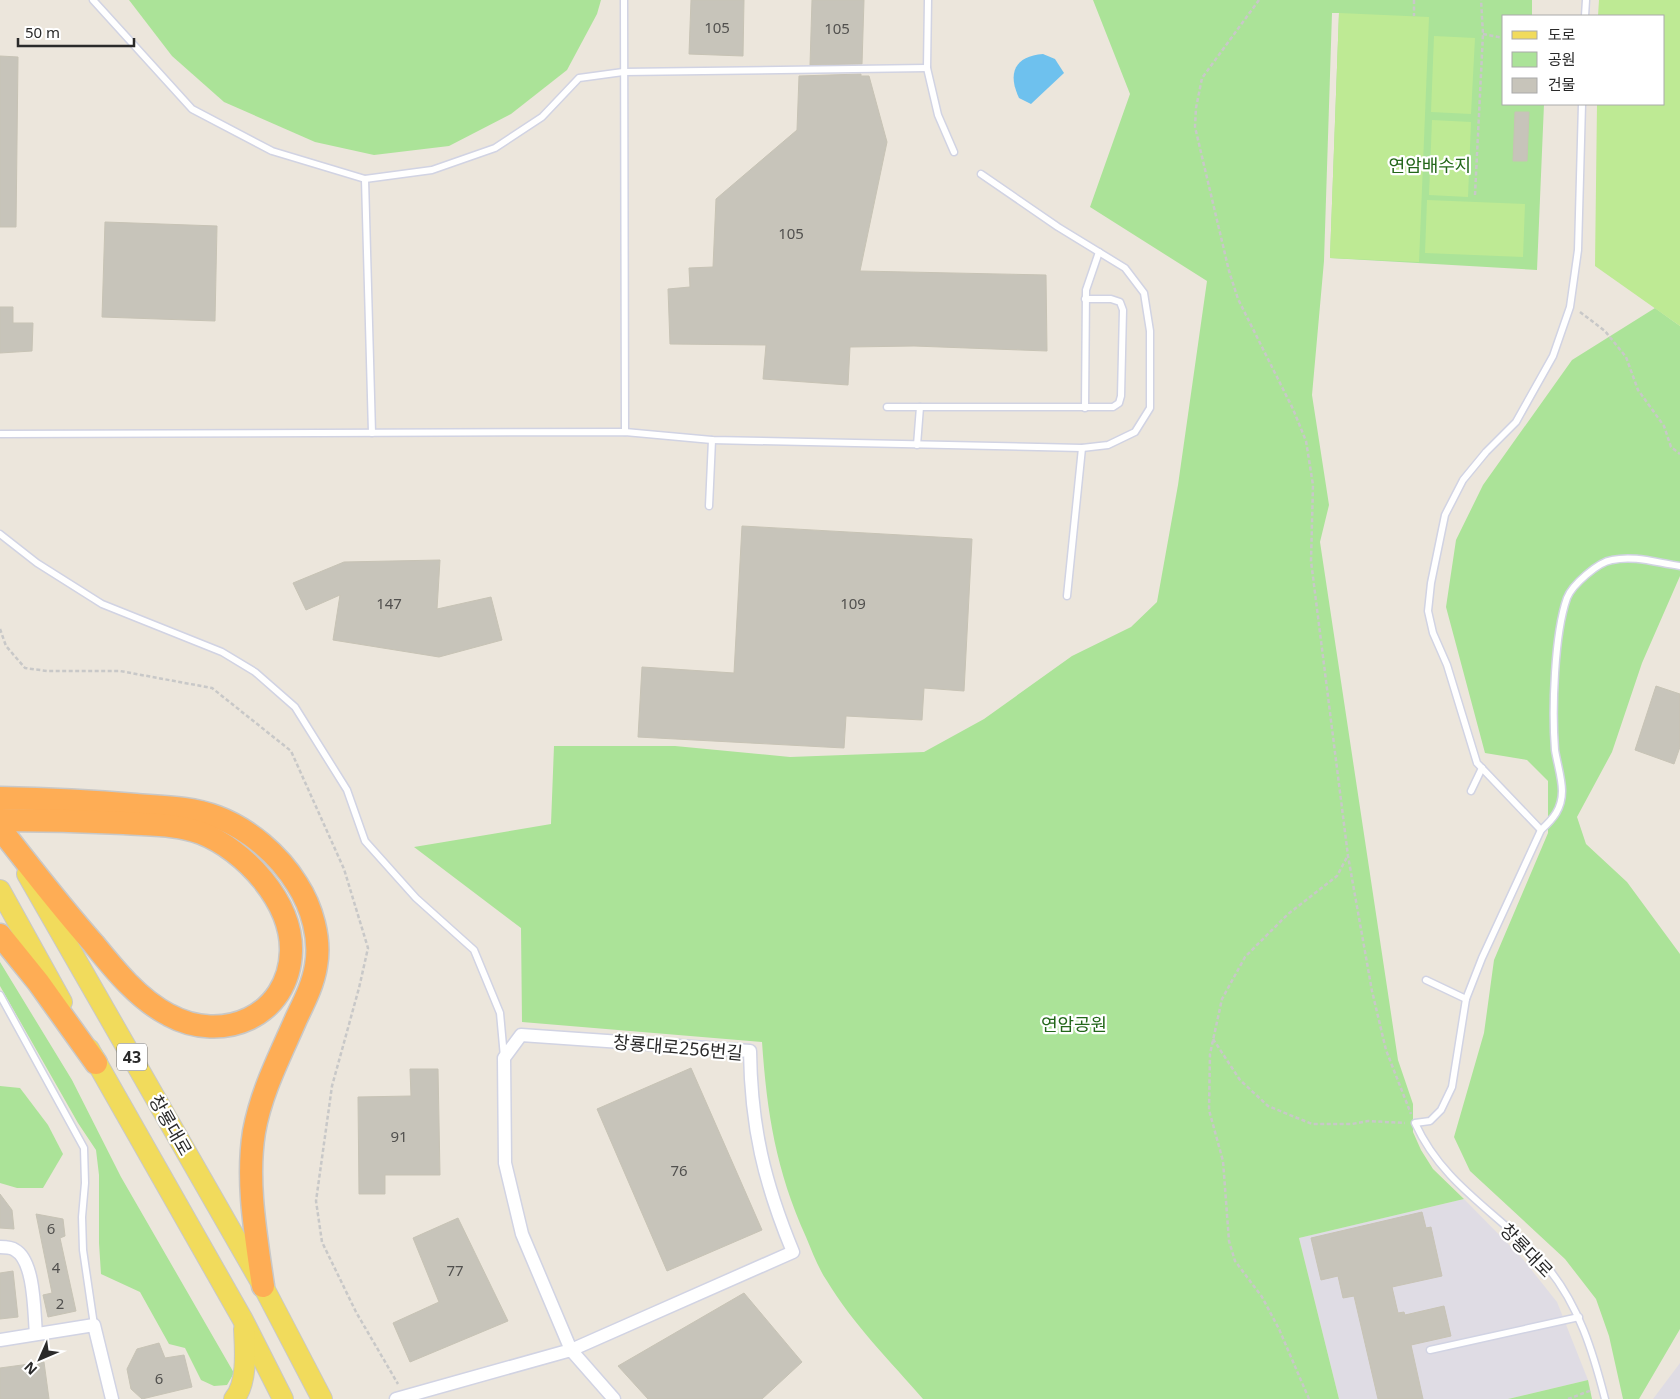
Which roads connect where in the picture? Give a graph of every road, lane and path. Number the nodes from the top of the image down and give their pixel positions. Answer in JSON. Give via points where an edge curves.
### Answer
{"nodes":[{"id":1,"x":93,"y":0,"type":"edge"},
{"id":2,"x":624,"y":0,"type":"edge"},
{"id":3,"x":928,"y":0,"type":"edge"},
{"id":4,"x":1259,"y":0,"type":"edge"},
{"id":5,"x":1414,"y":0,"type":"edge"},
{"id":6,"x":1480,"y":0,"type":"edge"},
{"id":7,"x":1586,"y":0,"type":"edge"},
{"id":8,"x":1585,"y":15,"type":"edge"},
{"id":9,"x":1414,"y":16,"type":"dead end"},
{"id":10,"x":1483,"y":34,"type":"junction"},
{"id":11,"x":1502,"y":38,"type":"edge"},
{"id":12,"x":927,"y":68,"type":"junction"},
{"id":13,"x":623,"y":72,"type":"junction"},
{"id":14,"x":1582,"y":105,"type":"edge"},
{"id":15,"x":954,"y":152,"type":"dead end"},
{"id":16,"x":981,"y":174,"type":"dead end"},
{"id":17,"x":365,"y":179,"type":"junction"},
{"id":18,"x":1475,"y":195,"type":"dead end"},
{"id":19,"x":1099,"y":252,"type":"junction"},
{"id":20,"x":1085,"y":299,"type":"junction"},
{"id":21,"x":1570,"y":307,"type":"junction"},
{"id":22,"x":887,"y":407,"type":"dead end"},
{"id":23,"x":920,"y":408,"type":"junction"},
{"id":24,"x":1086,"y":408,"type":"junction"},
{"id":25,"x":625,"y":432,"type":"junction"},
{"id":26,"x":372,"y":433,"type":"junction"},
{"id":27,"x":0,"y":434,"type":"edge"},
{"id":28,"x":712,"y":440,"type":"junction"},
{"id":29,"x":917,"y":445,"type":"junction"},
{"id":30,"x":1082,"y":448,"type":"junction"},
{"id":31,"x":1680,"y":454,"type":"edge"},
{"id":32,"x":709,"y":506,"type":"dead end"},
{"id":33,"x":0,"y":534,"type":"edge"},
{"id":34,"x":1680,"y":566,"type":"edge"},
{"id":35,"x":1067,"y":596,"type":"dead end"},
{"id":36,"x":1482,"y":768,"type":"junction"},
{"id":37,"x":1471,"y":791,"type":"dead end"},
{"id":38,"x":0,"y":798,"type":"edge"},
{"id":39,"x":79,"y":811,"type":"junction"},
{"id":40,"x":1,"y":826,"type":"edge"},
{"id":41,"x":1542,"y":830,"type":"junction"},
{"id":42,"x":1348,"y":856,"type":"junction"},
{"id":43,"x":0,"y":890,"type":"edge"},
{"id":44,"x":0,"y":935,"type":"edge"},
{"id":45,"x":1426,"y":980,"type":"dead end"},
{"id":46,"x":0,"y":995,"type":"edge"},
{"id":47,"x":1466,"y":999,"type":"junction"},
{"id":48,"x":1213,"y":1039,"type":"junction"},
{"id":49,"x":504,"y":1058,"type":"junction"},
{"id":50,"x":96,"y":1063,"type":"junction"},
{"id":51,"x":1415,"y":1123,"type":"junction"},
{"id":52,"x":0,"y":1246,"type":"edge"},
{"id":53,"x":263,"y":1286,"type":"junction"},
{"id":54,"x":1579,"y":1317,"type":"junction"},
{"id":55,"x":243,"y":1320,"type":"junction"},
{"id":56,"x":94,"y":1326,"type":"junction"},
{"id":57,"x":36,"y":1334,"type":"junction"},
{"id":58,"x":0,"y":1340,"type":"edge"},
{"id":59,"x":571,"y":1350,"type":"junction"},
{"id":60,"x":1430,"y":1350,"type":"dead end"},
{"id":61,"x":1602,"y":1386,"type":"junction"},
{"id":62,"x":112,"y":1399,"type":"edge"},
{"id":63,"x":234,"y":1399,"type":"edge"},
{"id":64,"x":284,"y":1399,"type":"edge"},
{"id":65,"x":322,"y":1399,"type":"edge"},
{"id":66,"x":396,"y":1399,"type":"edge"},
{"id":67,"x":614,"y":1399,"type":"edge"},
{"id":68,"x":1309,"y":1399,"type":"edge"},
{"id":69,"x":1568,"y":1399,"type":"edge"},
{"id":70,"x":1605,"y":1399,"type":"edge"}],
"edges":[{"from":1,"to":17,"type":"lane","via":[[192,109],[272,151]]},
{"from":2,"to":13,"type":"lane"},
{"from":3,"to":12,"type":"lane"},
{"from":4,"to":42,"type":"path","via":[[1202,78],[1195,127],[1238,299],[1294,409],[1306,441],[1314,485],[1311,560]]},
{"from":5,"to":9,"type":"path"},
{"from":6,"to":10,"type":"path"},
{"from":7,"to":8,"type":"lane"},
{"from":10,"to":11,"type":"path"},
{"from":10,"to":18,"type":"path"},
{"from":12,"to":13,"type":"lane"},
{"from":12,"to":15,"type":"lane","via":[[938,115]]},
{"from":13,"to":17,"type":"lane","via":[[579,78],[542,117],[495,148],[432,170]]},
{"from":13,"to":25,"type":"lane"},
{"from":14,"to":21,"type":"lane","via":[[1578,250]]},
{"from":16,"to":19,"type":"lane"},
{"from":17,"to":26,"type":"lane"},
{"from":19,"to":20,"type":"lane"},
{"from":19,"to":30,"type":"lane","via":[[1125,268],[1144,292],[1150,330],[1150,408],[1135,432],[1108,445]]},
{"from":20,"to":24,"type":"lane"},
{"from":20,"to":24,"type":"lane","via":[[1111,299],[1120,302],[1124,310],[1121,396],[1113,406]]},
{"from":21,"to":31,"type":"path","via":[[1605,331],[1626,356],[1638,390],[1664,426],[1671,447]]},
{"from":21,"to":36,"type":"lane","via":[[1553,356],[1516,422],[1463,480],[1445,515],[1432,582],[1428,611],[1433,633],[1447,665],[1477,763]]},
{"from":22,"to":23,"type":"lane"},
{"from":23,"to":24,"type":"lane"},
{"from":23,"to":29,"type":"lane"},
{"from":25,"to":26,"type":"lane"},
{"from":25,"to":28,"type":"lane"},
{"from":26,"to":27,"type":"lane"},
{"from":28,"to":29,"type":"lane"},
{"from":28,"to":32,"type":"lane"},
{"from":29,"to":30,"type":"lane"},
{"from":30,"to":35,"type":"lane"},
{"from":33,"to":49,"type":"lane","via":[[37,563],[102,604],[222,652],[255,672],[295,707],[348,790],[365,841],[416,898],[474,950],[500,1013]]},
{"from":34,"to":41,"type":"lane","via":[[1631,557],[1610,560],[1586,575],[1568,597],[1558,649],[1554,715],[1562,792],[1556,817]]},
{"from":36,"to":37,"type":"lane"},
{"from":36,"to":41,"type":"lane"},
{"from":38,"to":39,"type":"highway"},
{"from":39,"to":40,"type":"highway"},
{"from":39,"to":40,"type":"highway","via":[[200,833],[230,849],[254,871],[280,909],[290,937],[286,976],[267,1006],[248,1020],[225,1027],[184,1022],[155,1006],[104,957]]},
{"from":39,"to":53,"type":"highway","via":[[177,808],[218,817],[252,837],[273,855],[290,874],[308,903],[317,941],[316,968],[268,1085],[254,1134],[252,1187]]},
{"from":40,"to":53,"type":"main road","name":"창룡대로","number":"43"},
{"from":41,"to":47,"type":"lane"},
{"from":42,"to":48,"type":"path","via":[[1337,876],[1288,914],[1245,957],[1222,999]]},
{"from":42,"to":51,"type":"path","via":[[1386,1050]]},
{"from":43,"to":50,"type":"main road","name":"창룡대로","number":"43"},
{"from":44,"to":50,"type":"highway"},
{"from":45,"to":47,"type":"lane"},
{"from":46,"to":56,"type":"lane","via":[[84,1148],[83,1250]]},
{"from":47,"to":51,"type":"lane","via":[[1452,1087],[1441,1110],[1430,1120]]},
{"from":48,"to":51,"type":"path","via":[[1240,1080],[1268,1106],[1312,1124]]},
{"from":48,"to":68,"type":"path","via":[[1209,1110],[1223,1161],[1229,1241],[1236,1261],[1262,1297],[1279,1329]]},
{"from":49,"to":59,"type":"street","via":[[504,1163],[522,1234]]},
{"from":49,"to":59,"type":"street","name":"창룡대로256번길","via":[[521,1034],[750,1051],[750,1094],[757,1141],[776,1211],[793,1252]]},
{"from":50,"to":55,"type":"main road","name":"창룡대로","number":"43"},
{"from":51,"to":54,"type":"lane","name":"창룡대로","via":[[1440,1166],[1548,1268]]},
{"from":52,"to":57,"type":"street","via":[[14,1249],[26,1261]]},
{"from":53,"to":65,"type":"main road","name":"창룡대로","number":"43"},
{"from":54,"to":60,"type":"lane"},
{"from":54,"to":61,"type":"lane","name":"창룡대로","via":[[1593,1351]]},
{"from":55,"to":63,"type":"main road","via":[[246,1362],[238,1395]]},
{"from":55,"to":64,"type":"main road","name":"창룡대로","number":"43"},
{"from":56,"to":57,"type":"street"},
{"from":56,"to":62,"type":"street"},
{"from":57,"to":58,"type":"street"},
{"from":59,"to":66,"type":"street"},
{"from":59,"to":67,"type":"street"},
{"from":61,"to":69,"type":"path"},
{"from":61,"to":70,"type":"lane","name":"창룡대로"}]}
